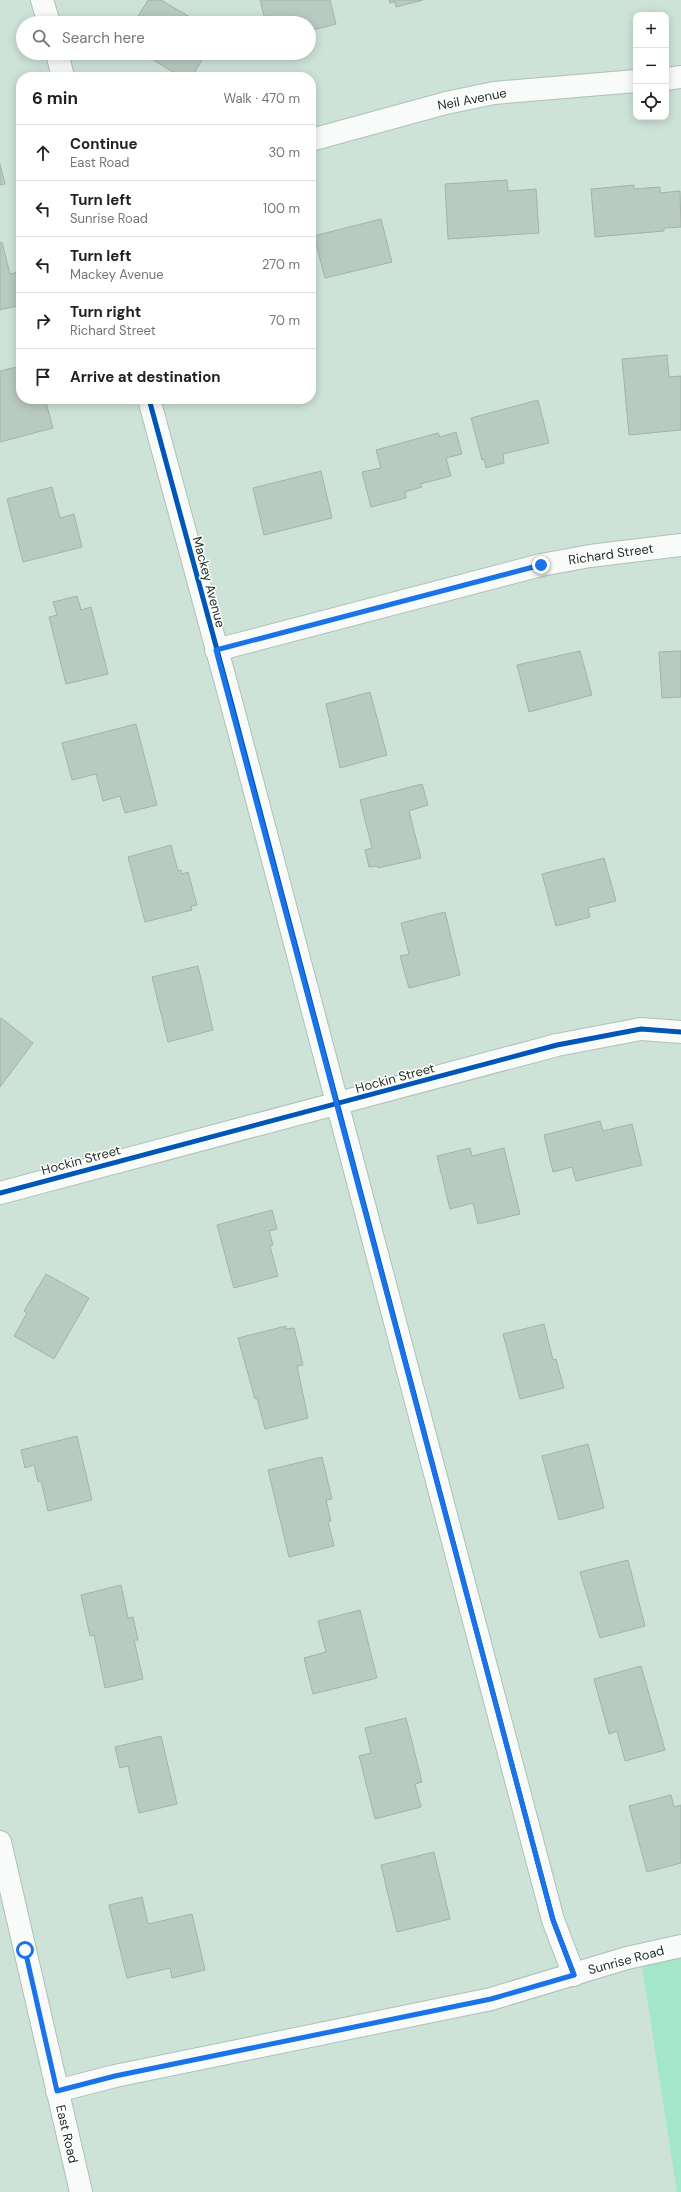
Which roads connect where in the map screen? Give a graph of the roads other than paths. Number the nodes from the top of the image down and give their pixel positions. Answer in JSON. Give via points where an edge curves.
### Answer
{"nodes":[{"id":1,"x":42,"y":0,"type":"edge"},
{"id":2,"x":47,"y":16,"type":"edge"},
{"id":3,"x":59,"y":60,"type":"edge"},
{"id":4,"x":62,"y":72,"type":"edge"},
{"id":5,"x":681,"y":77,"type":"edge"},
{"id":6,"x":669,"y":78,"type":"edge"},
{"id":7,"x":633,"y":81,"type":"edge"},
{"id":8,"x":316,"y":139,"type":"edge"},
{"id":9,"x":150,"y":404,"type":"edge"},
{"id":10,"x":681,"y":545,"type":"edge"},
{"id":11,"x":216,"y":650,"type":"junction"},
{"id":12,"x":681,"y":1032,"type":"edge"},
{"id":13,"x":336,"y":1105,"type":"junction"},
{"id":14,"x":0,"y":1193,"type":"edge"},
{"id":15,"x":0,"y":1842,"type":"edge"},
{"id":16,"x":681,"y":1946,"type":"edge"},
{"id":17,"x":574,"y":1975,"type":"junction"},
{"id":18,"x":57,"y":2091,"type":"junction"},
{"id":19,"x":81,"y":2192,"type":"edge"}],
"edges":[{"from":1,"to":2,"type":"street"},
{"from":3,"to":4,"type":"street"},
{"from":5,"to":6,"type":"street"},
{"from":7,"to":8,"type":"street","name":"Neil Avenue","via":[[494,93],[446,103]]},
{"from":9,"to":11,"type":"street","name":"Mackey Avenue"},
{"from":10,"to":11,"type":"street","name":"Richard Street","via":[[541,565]]},
{"from":11,"to":13,"type":"street","name":"Mackey Avenue"},
{"from":12,"to":13,"type":"street","name":"Hockin Street","via":[[641,1028],[564,1044]]},
{"from":13,"to":14,"type":"street","name":"Hockin Street"},
{"from":13,"to":17,"type":"street","name":"Mackey Avenue","via":[[553,1920]]},
{"from":15,"to":18,"type":"street","name":"East Road"},
{"from":16,"to":17,"type":"street","name":"Sunrise Road","via":[[627,1958]]},
{"from":17,"to":18,"type":"street","name":"Sunrise Road","via":[[491,1999],[115,2076]]},
{"from":18,"to":19,"type":"street","name":"East Road"}]}
